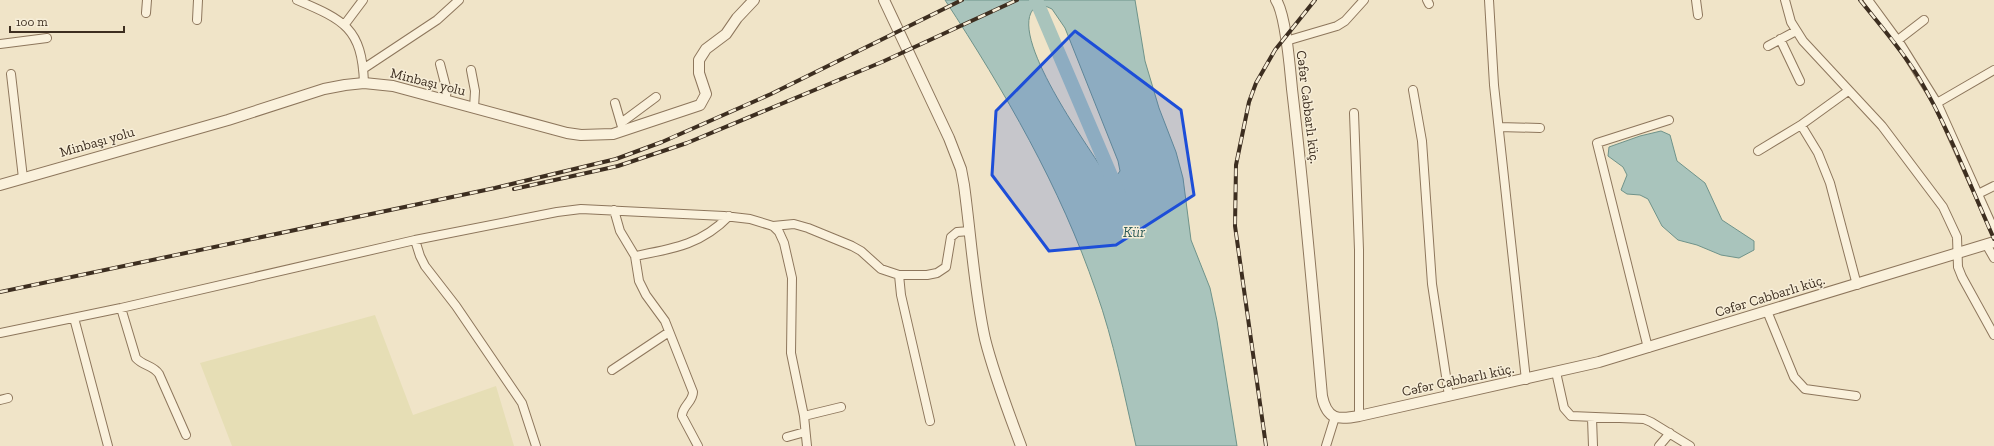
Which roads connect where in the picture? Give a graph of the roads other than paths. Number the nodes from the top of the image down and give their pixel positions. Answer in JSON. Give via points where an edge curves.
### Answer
{"nodes":[{"id":1,"x":147,"y":0,"type":"edge"},
{"id":2,"x":198,"y":0,"type":"edge"},
{"id":3,"x":362,"y":0,"type":"edge"},
{"id":4,"x":459,"y":0,"type":"edge"},
{"id":5,"x":754,"y":0,"type":"edge"},
{"id":6,"x":884,"y":0,"type":"edge"},
{"id":7,"x":1276,"y":0,"type":"edge"},
{"id":8,"x":1364,"y":0,"type":"edge"},
{"id":9,"x":1489,"y":0,"type":"edge"},
{"id":10,"x":1696,"y":0,"type":"edge"},
{"id":11,"x":1785,"y":0,"type":"edge"},
{"id":12,"x":1868,"y":0,"type":"edge"},
{"id":13,"x":302,"y":1,"type":"edge"},
{"id":14,"x":146,"y":13,"type":"dead end"},
{"id":15,"x":1698,"y":15,"type":"dead end"},
{"id":16,"x":197,"y":20,"type":"dead end"},
{"id":17,"x":1924,"y":20,"type":"dead end"},
{"id":18,"x":345,"y":24,"type":"junction"},
{"id":19,"x":1796,"y":31,"type":"junction"},
{"id":20,"x":47,"y":38,"type":"dead end"},
{"id":21,"x":1780,"y":39,"type":"junction"},
{"id":22,"x":1898,"y":40,"type":"junction"},
{"id":23,"x":1286,"y":41,"type":"junction"},
{"id":24,"x":0,"y":44,"type":"edge"},
{"id":25,"x":1768,"y":46,"type":"dead end"},
{"id":26,"x":440,"y":64,"type":"dead end"},
{"id":27,"x":363,"y":69,"type":"junction"},
{"id":28,"x":471,"y":70,"type":"dead end"},
{"id":29,"x":1994,"y":70,"type":"edge"},
{"id":30,"x":11,"y":74,"type":"dead end"},
{"id":31,"x":1800,"y":81,"type":"dead end"},
{"id":32,"x":364,"y":83,"type":"junction"},
{"id":33,"x":1413,"y":90,"type":"dead end"},
{"id":34,"x":1848,"y":91,"type":"junction"},
{"id":35,"x":656,"y":97,"type":"dead end"},
{"id":36,"x":445,"y":100,"type":"junction"},
{"id":37,"x":615,"y":103,"type":"dead end"},
{"id":38,"x":1937,"y":103,"type":"junction"},
{"id":39,"x":474,"y":108,"type":"junction"},
{"id":40,"x":1354,"y":114,"type":"dead end"},
{"id":41,"x":1669,"y":120,"type":"dead end"},
{"id":42,"x":1802,"y":125,"type":"junction"},
{"id":43,"x":622,"y":127,"type":"junction"},
{"id":44,"x":1499,"y":127,"type":"junction"},
{"id":45,"x":1540,"y":128,"type":"dead end"},
{"id":46,"x":1758,"y":151,"type":"dead end"},
{"id":47,"x":23,"y":178,"type":"junction"},
{"id":48,"x":0,"y":185,"type":"edge"},
{"id":49,"x":1994,"y":186,"type":"edge"},
{"id":50,"x":1978,"y":194,"type":"junction"},
{"id":51,"x":614,"y":210,"type":"junction"},
{"id":52,"x":729,"y":216,"type":"junction"},
{"id":53,"x":773,"y":226,"type":"junction"},
{"id":54,"x":970,"y":230,"type":"junction"},
{"id":55,"x":1994,"y":230,"type":"edge"},
{"id":56,"x":415,"y":240,"type":"junction"},
{"id":57,"x":1990,"y":243,"type":"edge"},
{"id":58,"x":1957,"y":253,"type":"junction"},
{"id":59,"x":635,"y":256,"type":"junction"},
{"id":60,"x":1994,"y":258,"type":"edge"},
{"id":61,"x":898,"y":275,"type":"junction"},
{"id":62,"x":1857,"y":285,"type":"junction"},
{"id":63,"x":121,"y":308,"type":"junction"},
{"id":64,"x":1767,"y":311,"type":"junction"},
{"id":65,"x":74,"y":318,"type":"junction"},
{"id":66,"x":669,"y":332,"type":"junction"},
{"id":67,"x":0,"y":333,"type":"edge"},
{"id":68,"x":1994,"y":335,"type":"edge"},
{"id":69,"x":1648,"y":348,"type":"junction"},
{"id":70,"x":612,"y":370,"type":"dead end"},
{"id":71,"x":1556,"y":372,"type":"junction"},
{"id":72,"x":1526,"y":380,"type":"junction"},
{"id":73,"x":1449,"y":396,"type":"junction"},
{"id":74,"x":1856,"y":396,"type":"dead end"},
{"id":75,"x":841,"y":407,"type":"dead end"},
{"id":76,"x":804,"y":416,"type":"junction"},
{"id":77,"x":1359,"y":416,"type":"junction"},
{"id":78,"x":1335,"y":417,"type":"junction"},
{"id":79,"x":1592,"y":418,"type":"junction"},
{"id":80,"x":930,"y":421,"type":"dead end"},
{"id":81,"x":806,"y":432,"type":"junction"},
{"id":82,"x":1670,"y":433,"type":"junction"},
{"id":83,"x":186,"y":435,"type":"dead end"},
{"id":84,"x":787,"y":437,"type":"dead end"},
{"id":85,"x":108,"y":446,"type":"edge"},
{"id":86,"x":536,"y":446,"type":"edge"},
{"id":87,"x":698,"y":446,"type":"edge"},
{"id":88,"x":808,"y":446,"type":"edge"},
{"id":89,"x":1021,"y":446,"type":"edge"},
{"id":90,"x":1326,"y":446,"type":"edge"},
{"id":91,"x":1593,"y":446,"type":"edge"},
{"id":92,"x":1659,"y":446,"type":"edge"},
{"id":93,"x":1690,"y":446,"type":"edge"}],
"edges":[{"from":1,"to":14,"type":"street"},
{"from":2,"to":16,"type":"street"},
{"from":3,"to":18,"type":"street"},
{"from":4,"to":27,"type":"street","via":[[437,20]]},
{"from":5,"to":43,"type":"street","name":"Minbaşı yolu","via":[[726,34],[706,49],[699,60],[699,73],[706,94],[700,105]]},
{"from":6,"to":54,"type":"street","via":[[956,156],[964,185]]},
{"from":7,"to":23,"type":"street","name":"Cəfər Cabbarlı küç."},
{"from":8,"to":23,"type":"street","via":[[1337,26]]},
{"from":9,"to":44,"type":"street","via":[[1492,66]]},
{"from":10,"to":15,"type":"street"},
{"from":11,"to":19,"type":"street"},
{"from":12,"to":22,"type":"street"},
{"from":13,"to":18,"type":"street"},
{"from":17,"to":22,"type":"street"},
{"from":18,"to":27,"type":"street","via":[[356,42]]},
{"from":19,"to":21,"type":"street"},
{"from":19,"to":34,"type":"street"},
{"from":20,"to":24,"type":"street"},
{"from":21,"to":25,"type":"street"},
{"from":21,"to":31,"type":"street"},
{"from":22,"to":38,"type":"street"},
{"from":23,"to":78,"type":"street","name":"Cəfər Cabbarlı küç.","via":[[1303,177],[1322,396],[1326,410]]},
{"from":26,"to":36,"type":"street","via":[[447,91]]},
{"from":27,"to":32,"type":"street"},
{"from":28,"to":39,"type":"street","via":[[475,91]]},
{"from":29,"to":38,"type":"street"},
{"from":30,"to":47,"type":"street"},
{"from":32,"to":36,"type":"street","name":"Minbaşı yolu","via":[[393,86]]},
{"from":32,"to":47,"type":"street","name":"Minbaşı yolu","via":[[324,89],[228,120]]},
{"from":33,"to":73,"type":"street","via":[[1422,141],[1432,284]]},
{"from":34,"to":42,"type":"street"},
{"from":34,"to":58,"type":"street","via":[[1898,145],[1942,207],[1954,230]]},
{"from":35,"to":43,"type":"street"},
{"from":36,"to":39,"type":"street","name":"Minbaşı yolu"},
{"from":37,"to":43,"type":"street"},
{"from":38,"to":50,"type":"street"},
{"from":39,"to":43,"type":"street","name":"Minbaşı yolu","via":[[581,135],[601,136]]},
{"from":40,"to":77,"type":"street","via":[[1359,250]]},
{"from":41,"to":69,"type":"street","via":[[1597,143]]},
{"from":42,"to":46,"type":"street"},
{"from":42,"to":62,"type":"street","via":[[1818,153],[1830,183]]},
{"from":44,"to":45,"type":"street"},
{"from":44,"to":72,"type":"street"},
{"from":47,"to":48,"type":"street","name":"Minbaşı yolu"},
{"from":49,"to":50,"type":"street"},
{"from":50,"to":55,"type":"street"},
{"from":51,"to":52,"type":"street"},
{"from":51,"to":56,"type":"street","via":[[581,209],[557,212]]},
{"from":51,"to":59,"type":"street","via":[[620,230]]},
{"from":52,"to":53,"type":"street"},
{"from":52,"to":59,"type":"street","via":[[700,240],[680,247]]},
{"from":53,"to":61,"type":"street","via":[[794,224],[814,231],[852,246],[881,269]]},
{"from":53,"to":76,"type":"street","via":[[784,243],[791,267],[790,342]]},
{"from":54,"to":61,"type":"street","via":[[957,232],[951,236],[946,267],[937,273]]},
{"from":54,"to":89,"type":"street","via":[[980,314],[986,340],[993,368]]},
{"from":56,"to":63,"type":"street"},
{"from":56,"to":86,"type":"street","via":[[425,266],[456,306],[522,403]]},
{"from":57,"to":58,"type":"street","name":"Cəfər Cabbarlı küç."},
{"from":57,"to":60,"type":"street"},
{"from":58,"to":62,"type":"street","name":"Cəfər Cabbarlı küç."},
{"from":58,"to":68,"type":"street","via":[[1962,277]]},
{"from":59,"to":66,"type":"street","via":[[639,281],[665,321]]},
{"from":61,"to":80,"type":"street"},
{"from":62,"to":64,"type":"street","name":"Cəfər Cabbarlı küç."},
{"from":63,"to":65,"type":"street"},
{"from":63,"to":83,"type":"street","via":[[136,358],[155,368],[159,374]]},
{"from":64,"to":69,"type":"street","name":"Cəfər Cabbarlı küç."},
{"from":64,"to":74,"type":"street","via":[[1794,377],[1805,389]]},
{"from":65,"to":67,"type":"street"},
{"from":65,"to":85,"type":"street"},
{"from":66,"to":70,"type":"street"},
{"from":66,"to":87,"type":"street","via":[[693,392],[693,397],[684,407],[682,416]]},
{"from":69,"to":71,"type":"street","name":"Cəfər Cabbarlı küç."},
{"from":71,"to":72,"type":"street","name":"Cəfər Cabbarlı küç."},
{"from":71,"to":79,"type":"street","via":[[1567,413],[1576,418]]},
{"from":72,"to":73,"type":"street","name":"Cəfər Cabbarlı küç."},
{"from":73,"to":77,"type":"street","name":"Cəfər Cabbarlı küç."},
{"from":75,"to":76,"type":"street"},
{"from":76,"to":81,"type":"street"},
{"from":77,"to":78,"type":"street","name":"Cəfər Cabbarlı küç."},
{"from":78,"to":90,"type":"street"},
{"from":79,"to":82,"type":"street","via":[[1644,420]]},
{"from":79,"to":91,"type":"street"},
{"from":81,"to":84,"type":"street"},
{"from":81,"to":88,"type":"street"},
{"from":82,"to":92,"type":"street"},
{"from":82,"to":93,"type":"street"}]}
